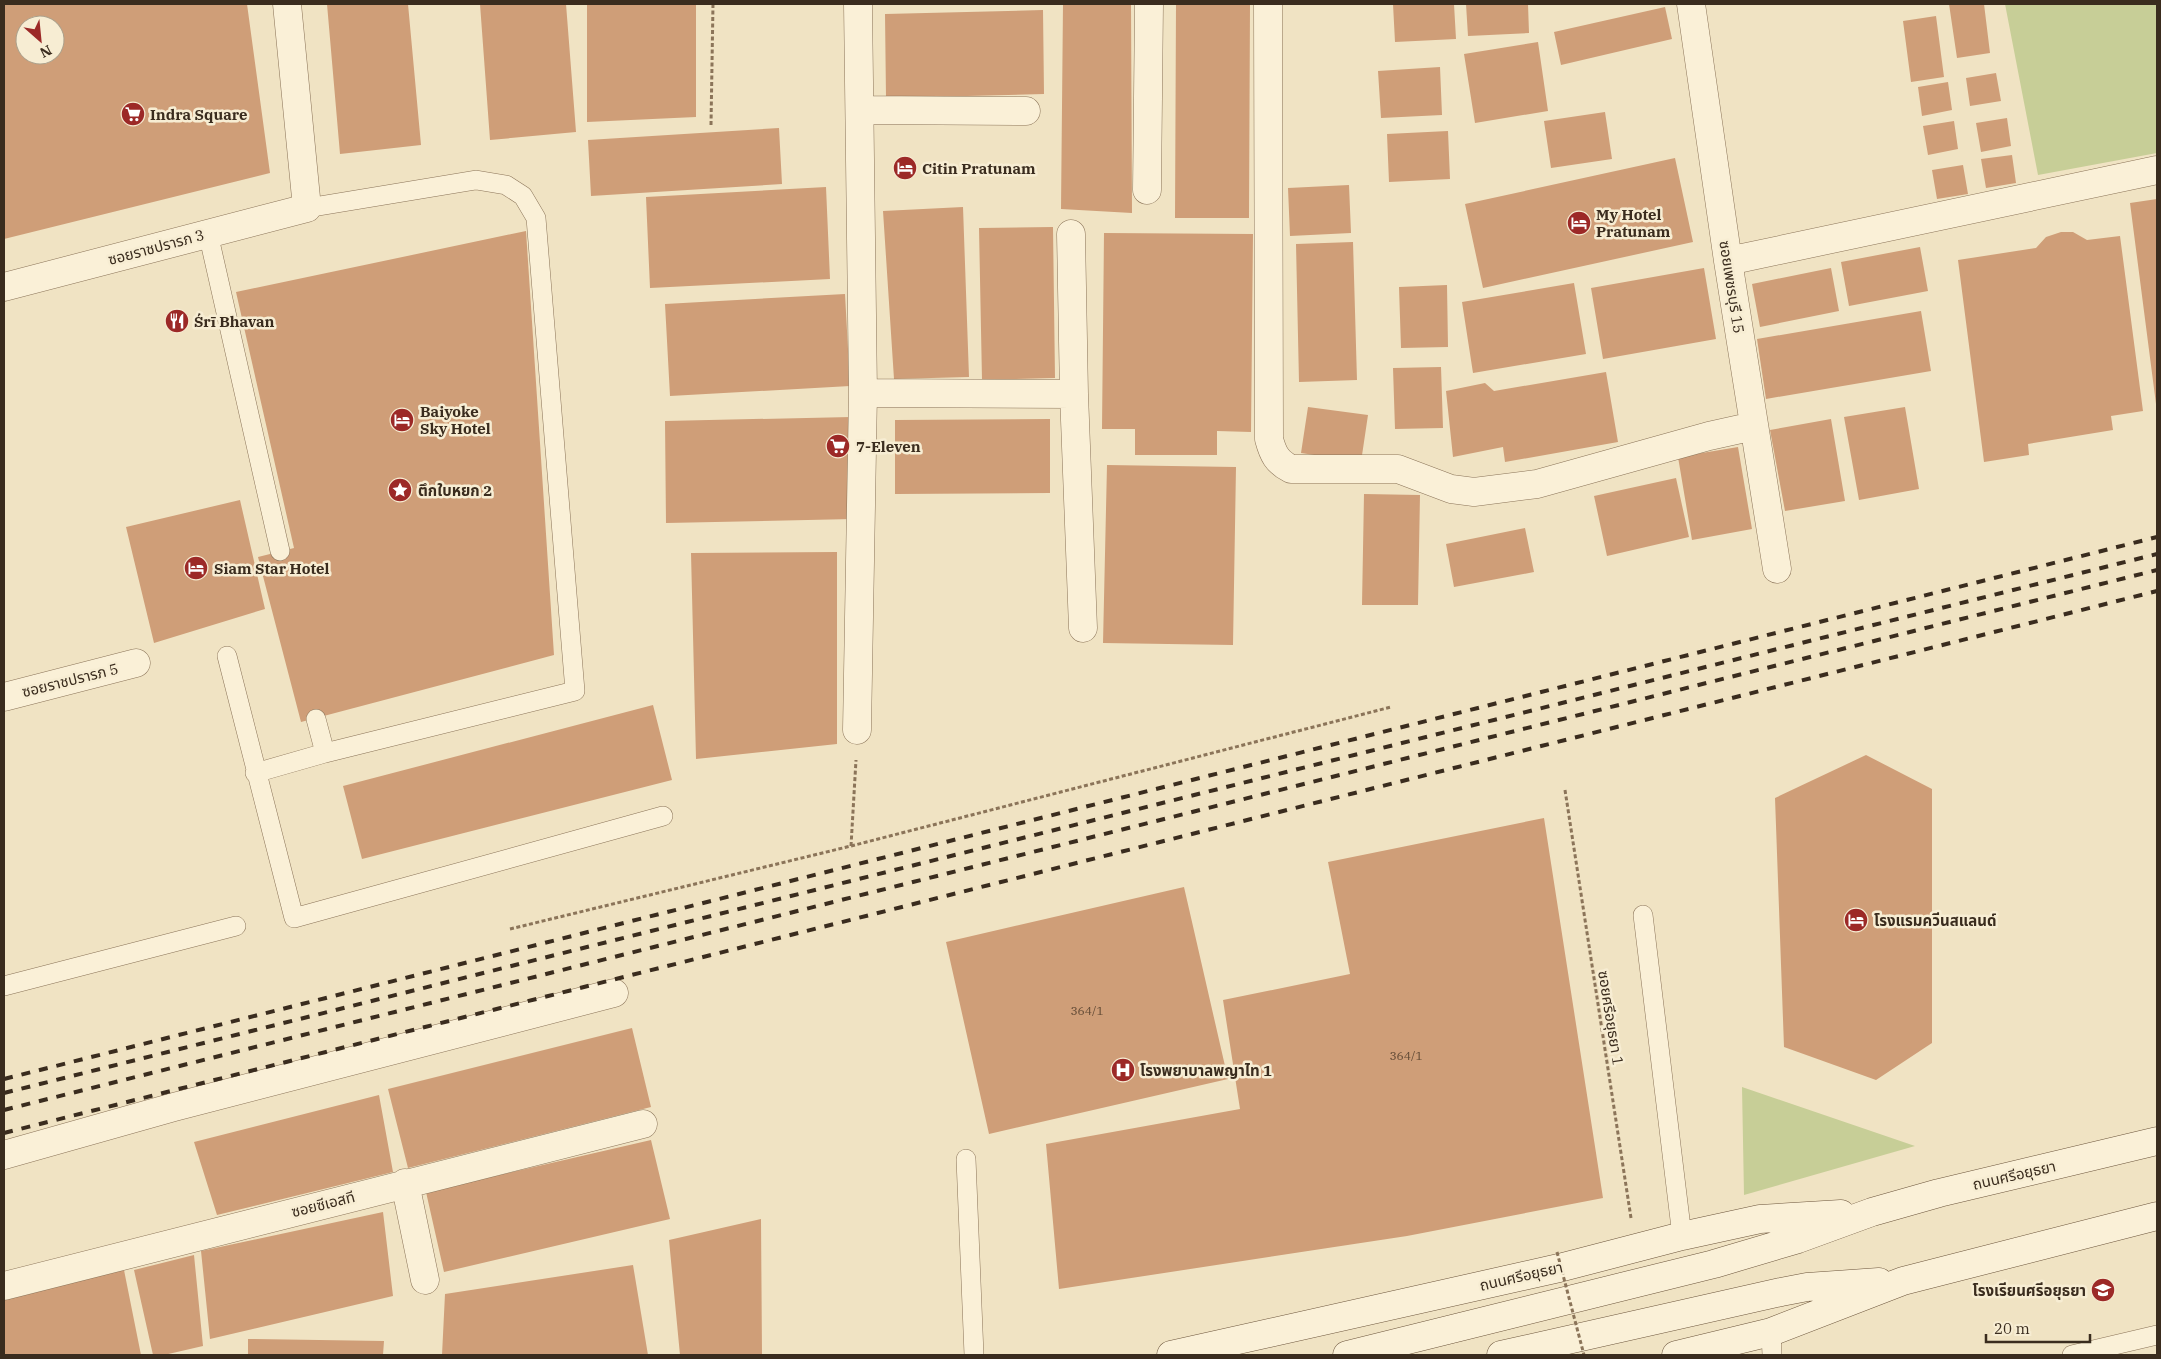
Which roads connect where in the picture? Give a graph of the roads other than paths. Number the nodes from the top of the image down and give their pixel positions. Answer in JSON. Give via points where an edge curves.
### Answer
{"nodes":[{"id":1,"x":287,"y":4,"type":"edge"},
{"id":2,"x":858,"y":4,"type":"edge"},
{"id":3,"x":1149,"y":4,"type":"edge"},
{"id":4,"x":1268,"y":4,"type":"edge"},
{"id":5,"x":1691,"y":4,"type":"edge"},
{"id":6,"x":861,"y":110,"type":"junction"},
{"id":7,"x":1026,"y":110,"type":"dead end"},
{"id":8,"x":2157,"y":170,"type":"edge"},
{"id":9,"x":1147,"y":190,"type":"dead end"},
{"id":10,"x":308,"y":208,"type":"junction"},
{"id":11,"x":208,"y":233,"type":"junction"},
{"id":12,"x":1071,"y":234,"type":"dead end"},
{"id":13,"x":1728,"y":261,"type":"junction"},
{"id":14,"x":4,"y":287,"type":"edge"},
{"id":15,"x":863,"y":393,"type":"junction"},
{"id":16,"x":1074,"y":394,"type":"junction"},
{"id":17,"x":1754,"y":426,"type":"junction"},
{"id":18,"x":280,"y":551,"type":"dead end"},
{"id":19,"x":1777,"y":569,"type":"dead end"},
{"id":20,"x":1083,"y":628,"type":"dead end"},
{"id":21,"x":227,"y":656,"type":"dead end"},
{"id":22,"x":136,"y":663,"type":"dead end"},
{"id":23,"x":4,"y":697,"type":"edge"},
{"id":24,"x":316,"y":718,"type":"dead end"},
{"id":25,"x":857,"y":730,"type":"road end"},
{"id":26,"x":325,"y":753,"type":"junction"},
{"id":27,"x":255,"y":773,"type":"junction"},
{"id":28,"x":663,"y":816,"type":"dead end"},
{"id":29,"x":1643,"y":915,"type":"dead end"},
{"id":30,"x":236,"y":926,"type":"dead end"},
{"id":31,"x":4,"y":986,"type":"edge"},
{"id":32,"x":614,"y":993,"type":"dead end"},
{"id":33,"x":643,"y":1124,"type":"dead end"},
{"id":34,"x":2157,"y":1141,"type":"edge"},
{"id":35,"x":4,"y":1155,"type":"edge"},
{"id":36,"x":966,"y":1159,"type":"dead end"},
{"id":37,"x":406,"y":1183,"type":"junction"},
{"id":38,"x":1872,"y":1212,"type":"junction"},
{"id":39,"x":2157,"y":1216,"type":"edge"},
{"id":40,"x":1682,"y":1236,"type":"junction"},
{"id":41,"x":425,"y":1280,"type":"dead end"},
{"id":42,"x":1903,"y":1281,"type":"junction"},
{"id":43,"x":4,"y":1286,"type":"edge"},
{"id":44,"x":2157,"y":1335,"type":"edge"},
{"id":45,"x":1772,"y":1344,"type":"edge"},
{"id":46,"x":1739,"y":1347,"type":"edge"},
{"id":47,"x":974,"y":1355,"type":"edge"},
{"id":48,"x":1171,"y":1355,"type":"edge"},
{"id":49,"x":1347,"y":1355,"type":"edge"},
{"id":50,"x":1501,"y":1355,"type":"edge"},
{"id":51,"x":1676,"y":1355,"type":"edge"},
{"id":52,"x":2072,"y":1355,"type":"edge"}],
"edges":[{"from":1,"to":10,"type":"street"},
{"from":2,"to":6,"type":"street"},
{"from":3,"to":9,"type":"street"},
{"from":4,"to":17,"type":"street","via":[[1269,439],[1273,454],[1280,463],[1291,469],[1398,469],[1451,489],[1474,492],[1537,484]]},
{"from":5,"to":13,"type":"street","name":"ซอยเพชรบุรี 15"},
{"from":6,"to":7,"type":"street"},
{"from":6,"to":15,"type":"street"},
{"from":8,"to":13,"type":"street"},
{"from":10,"to":11,"type":"street","name":"ซอยราชปรารภ 3"},
{"from":10,"to":26,"type":"lane","via":[[476,180],[506,185],[524,196],[536,218],[575,691]]},
{"from":11,"to":14,"type":"street","name":"ซอยราชปรารภ 3"},
{"from":11,"to":18,"type":"lane"},
{"from":12,"to":16,"type":"street"},
{"from":13,"to":17,"type":"street","name":"ซอยเพชรบุรี 15"},
{"from":15,"to":16,"type":"street"},
{"from":15,"to":25,"type":"street"},
{"from":16,"to":20,"type":"street"},
{"from":17,"to":19,"type":"street","name":"ซอยเพชรบุรี 15"},
{"from":21,"to":27,"type":"lane"},
{"from":22,"to":23,"type":"street","name":"ซอยราชปรารภ 5"},
{"from":24,"to":26,"type":"lane"},
{"from":26,"to":27,"type":"lane"},
{"from":27,"to":28,"type":"lane","via":[[294,918]]},
{"from":29,"to":40,"type":"lane"},
{"from":30,"to":31,"type":"lane"},
{"from":32,"to":35,"type":"street","via":[[174,1107]]},
{"from":33,"to":37,"type":"street","name":"ซอยซีเอสที"},
{"from":34,"to":38,"type":"street","name":"ถนนศรีอยุธยา"},
{"from":36,"to":47,"type":"lane"},
{"from":37,"to":41,"type":"street"},
{"from":37,"to":43,"type":"street","name":"ซอยซีเอสที"},
{"from":38,"to":40,"type":"street","name":"ถนนศรีอยุธยา","via":[[1760,1219]]},
{"from":38,"to":49,"type":"street","name":"ถนนศรีอยุธยา","via":[[1798,1239],[1714,1264]]},
{"from":39,"to":42,"type":"street"},
{"from":40,"to":48,"type":"street","name":"ถนนศรีอยุธยา","via":[[1559,1268]]},
{"from":42,"to":45,"type":"street"},
{"from":42,"to":50,"type":"street","via":[[1807,1287]]},
{"from":44,"to":52,"type":"lane"},
{"from":45,"to":46,"type":"street"},
{"from":46,"to":51,"type":"street"}]}
